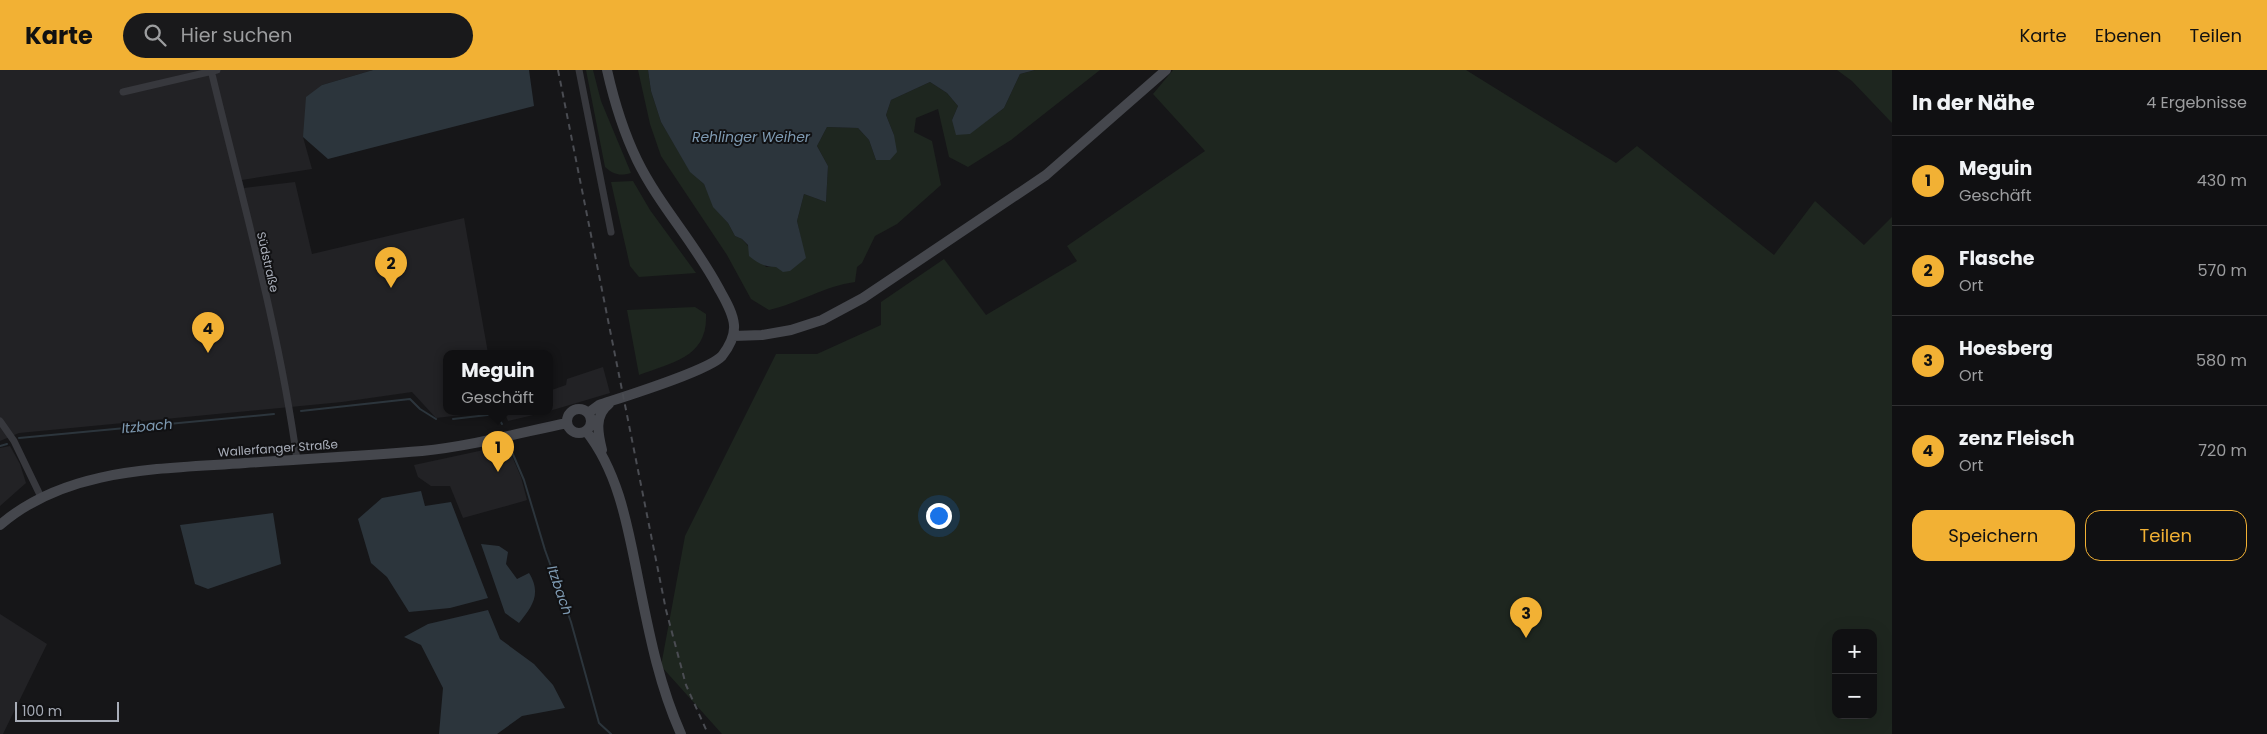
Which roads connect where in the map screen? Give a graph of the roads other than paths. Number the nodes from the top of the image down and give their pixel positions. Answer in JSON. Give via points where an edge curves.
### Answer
{"nodes":[{"id":1,"x":213,"y":70,"type":"edge"},
{"id":2,"x":579,"y":70,"type":"edge"},
{"id":3,"x":607,"y":70,"type":"edge"},
{"id":4,"x":1166,"y":70,"type":"edge"},
{"id":5,"x":123,"y":92,"type":"dead end"},
{"id":6,"x":611,"y":232,"type":"dead end"},
{"id":7,"x":733,"y":336,"type":"junction"},
{"id":8,"x":616,"y":400,"type":"junction"},
{"id":9,"x":588,"y":414,"type":"junction"},
{"id":10,"x":0,"y":421,"type":"edge"},
{"id":11,"x":567,"y":423,"type":"junction"},
{"id":12,"x":586,"y":431,"type":"junction"},
{"id":13,"x":296,"y":460,"type":"junction"},
{"id":14,"x":606,"y":466,"type":"junction"},
{"id":15,"x":41,"y":497,"type":"junction"},
{"id":16,"x":0,"y":525,"type":"edge"},
{"id":17,"x":681,"y":734,"type":"edge"}],
"edges":[{"from":1,"to":5,"type":"street","name":"Südstraße"},
{"from":1,"to":13,"type":"street","name":"Südstraße","via":[[274,340]]},
{"from":2,"to":6,"type":"street"},
{"from":3,"to":7,"type":"main road","via":[[621,122],[637,160],[702,257],[731,314]]},
{"from":4,"to":7,"type":"main road","via":[[1046,175],[863,298],[822,320],[791,330]]},
{"from":7,"to":8,"type":"main road","via":[[729,346],[713,363]]},
{"from":8,"to":9,"type":"main road","via":[[600,405]]},
{"from":8,"to":14,"type":"main road","via":[[606,405],[599,418],[599,439]]},
{"from":9,"to":11,"type":"main road","via":[[580,409],[572,411]]},
{"from":9,"to":12,"type":"main road","via":[[591,421]]},
{"from":10,"to":15,"type":"street","via":[[14,441]]},
{"from":11,"to":12,"type":"main road","via":[[574,432]]},
{"from":11,"to":13,"type":"main road","name":"Wallerfanger Straße","via":[[448,447]]},
{"from":12,"to":14,"type":"main road"},
{"from":13,"to":15,"type":"main road","name":"Wallerfanger Straße","via":[[129,473],[81,482]]},
{"from":14,"to":17,"type":"main road","via":[[621,502],[656,667]]},
{"from":15,"to":16,"type":"main road","name":"Wallerfanger Straße"}]}
